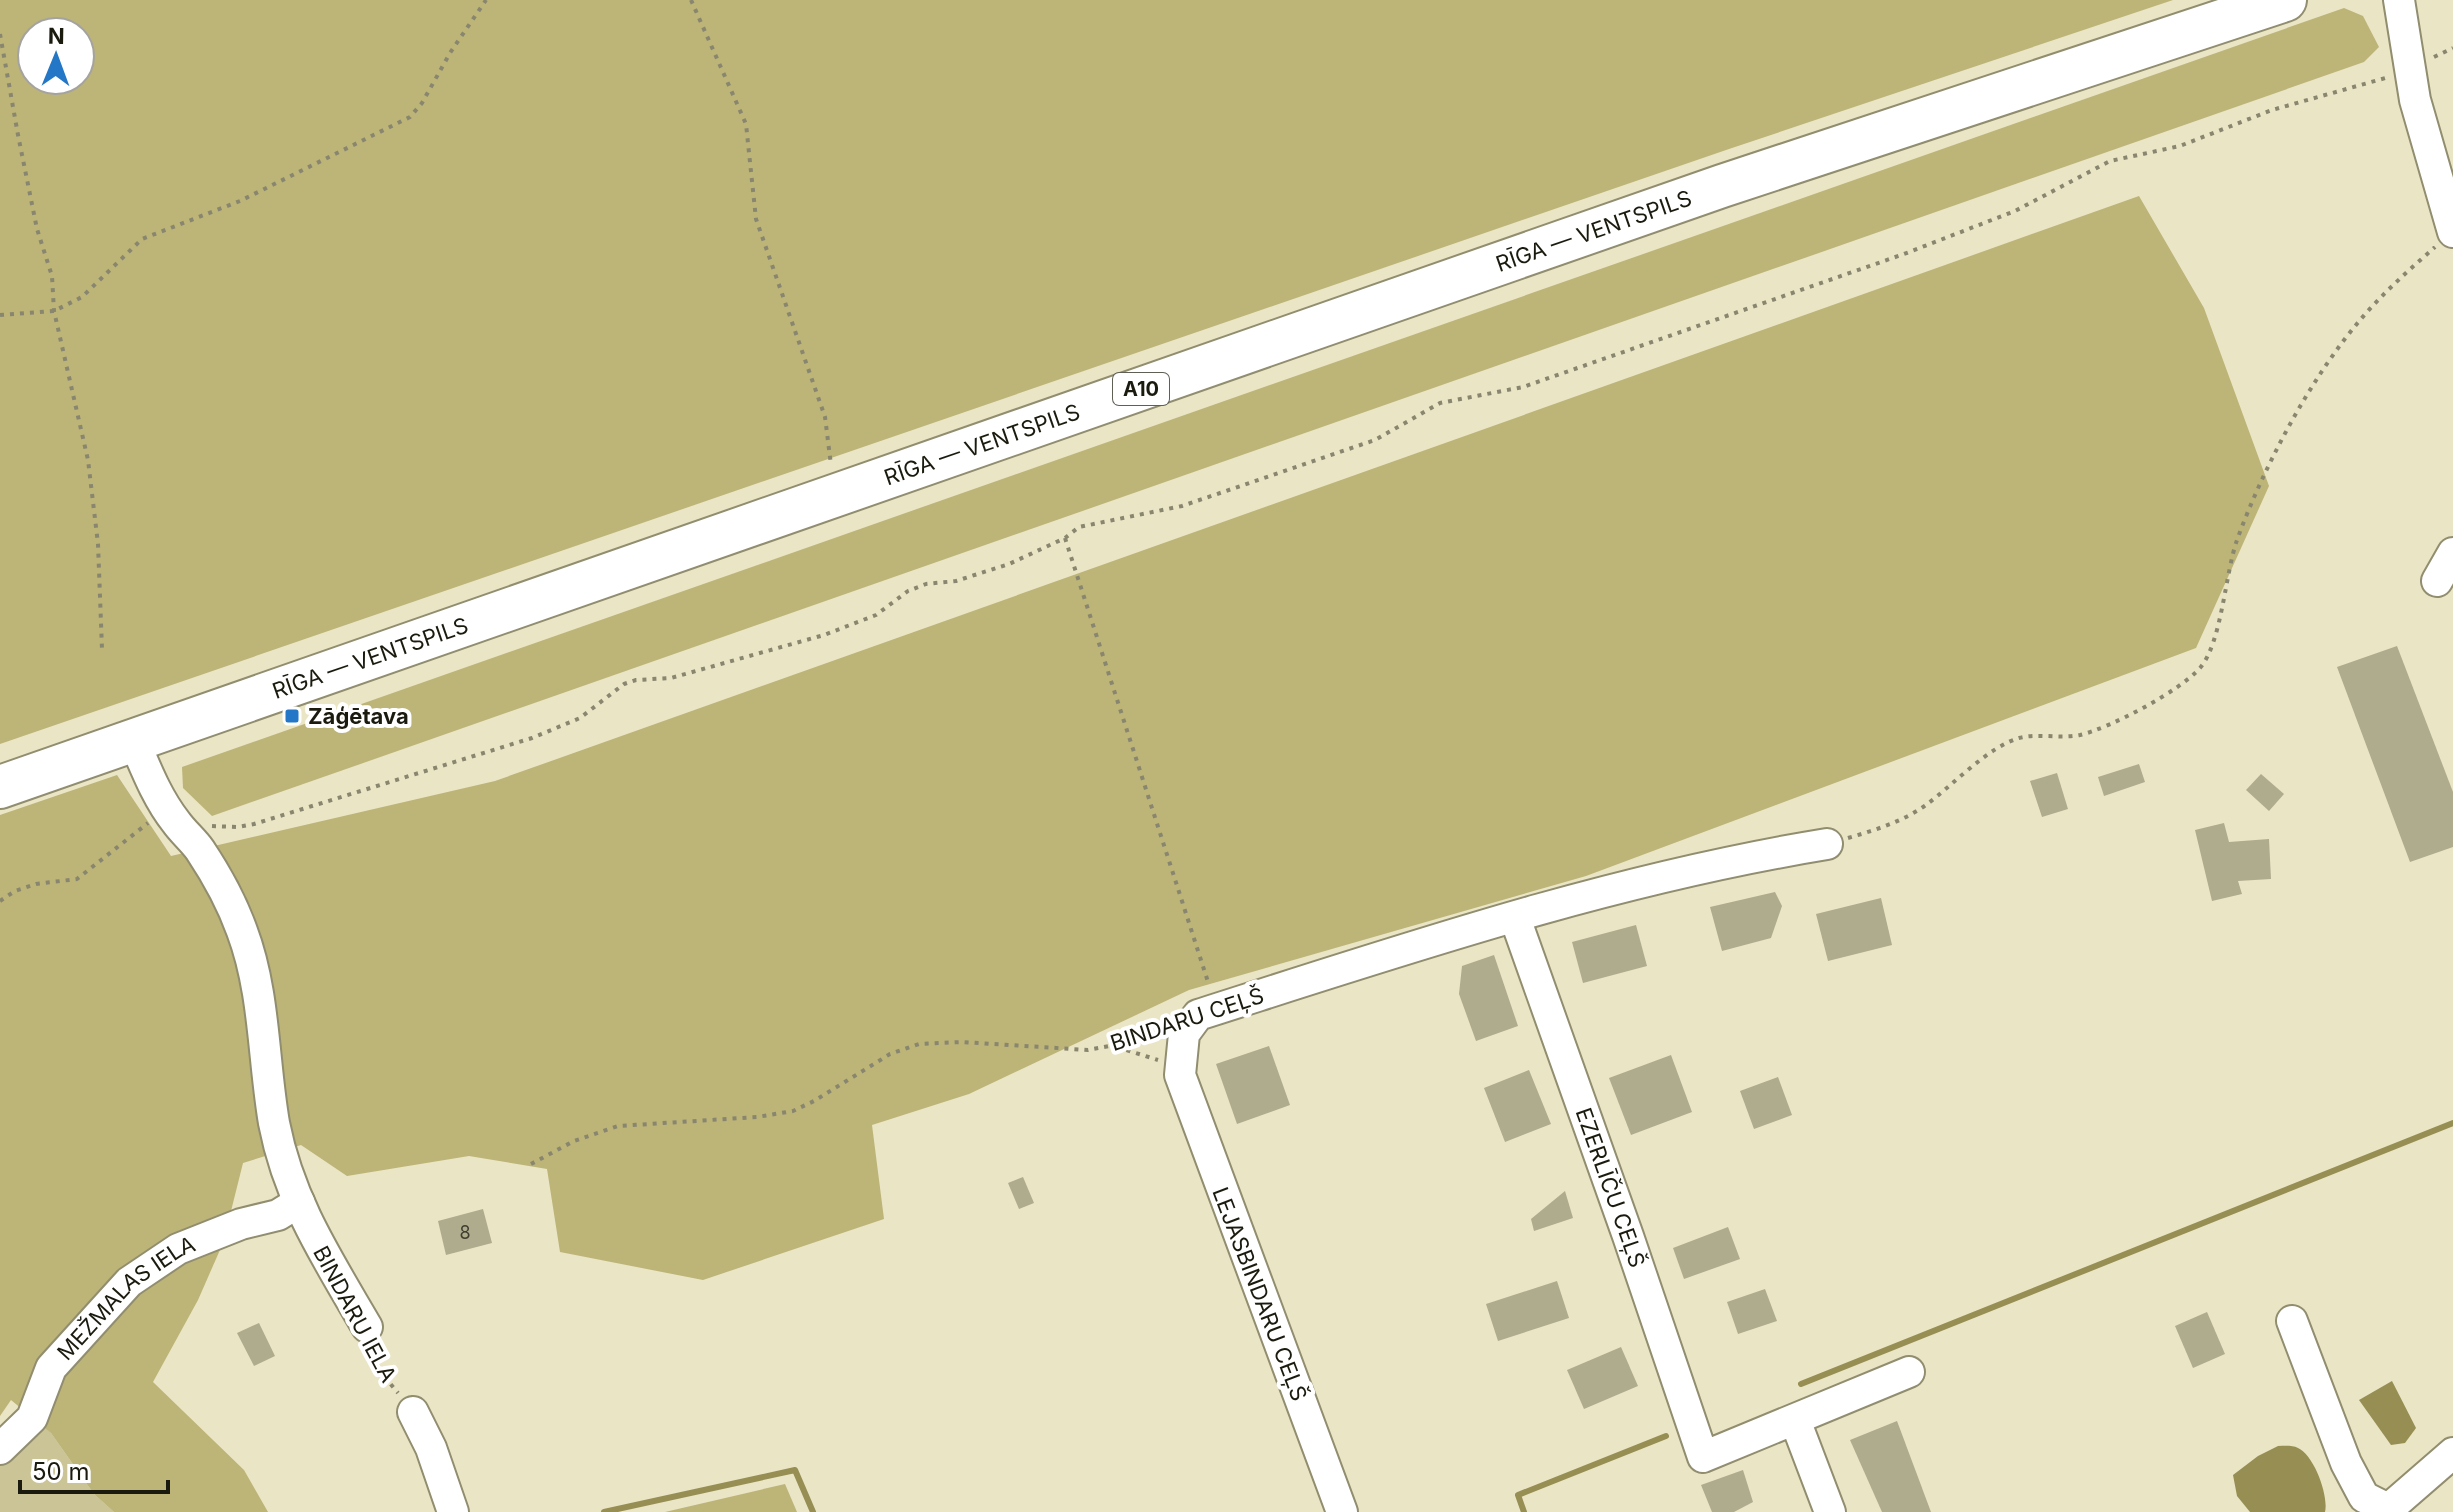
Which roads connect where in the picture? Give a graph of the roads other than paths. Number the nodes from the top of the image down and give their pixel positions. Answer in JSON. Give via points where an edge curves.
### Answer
{"nodes":[{"id":1,"x":2285,"y":0,"type":"edge"},
{"id":2,"x":2399,"y":0,"type":"edge"},
{"id":3,"x":2453,"y":232,"type":"edge"},
{"id":4,"x":2453,"y":553,"type":"edge"},
{"id":5,"x":2437,"y":581,"type":"dead end"},
{"id":6,"x":134,"y":741,"type":"junction"},
{"id":7,"x":0,"y":787,"type":"edge"},
{"id":8,"x":1827,"y":844,"type":"road end"},
{"id":9,"x":1515,"y":918,"type":"junction"},
{"id":10,"x":1207,"y":1012,"type":"joint"},
{"id":11,"x":299,"y":1202,"type":"junction"},
{"id":12,"x":2292,"y":1321,"type":"dead end"},
{"id":13,"x":367,"y":1327,"type":"road end"},
{"id":14,"x":1909,"y":1372,"type":"dead end"},
{"id":15,"x":413,"y":1412,"type":"road end"},
{"id":16,"x":1795,"y":1420,"type":"junction"},
{"id":17,"x":0,"y":1449,"type":"edge"},
{"id":18,"x":2453,"y":1453,"type":"edge"},
{"id":19,"x":2387,"y":1511,"type":"edge"},
{"id":20,"x":453,"y":1512,"type":"edge"},
{"id":21,"x":1342,"y":1512,"type":"edge"},
{"id":22,"x":1830,"y":1512,"type":"edge"}],
"edges":[{"from":1,"to":6,"type":"highway","name":"RĪGA — VENTSPILS","number":"A10","via":[[1722,186]]},
{"from":2,"to":3,"type":"street","via":[[2415,100]]},
{"from":4,"to":5,"type":"street"},
{"from":6,"to":7,"type":"highway","name":"RĪGA — VENTSPILS","number":"A10"},
{"from":6,"to":11,"type":"street","name":"BINDARU IELA","via":[[151,782],[199,848],[242,931],[258,998],[274,1123]]},
{"from":8,"to":9,"type":"street","name":"BINDARU CEĻŠ","via":[[1627,885]]},
{"from":9,"to":10,"type":"street","name":"BINDARU CEĻŠ"},
{"from":9,"to":16,"type":"street","name":"EZERLĪČU CEĻŠ","via":[[1703,1457]]},
{"from":10,"to":21,"type":"street","name":"LEJASBINDARU CEĻŠ","via":[[1184,1034],[1180,1075]]},
{"from":11,"to":13,"type":"street","name":"BINDARU IELA"},
{"from":11,"to":17,"type":"street","name":"MEŽMALAS IELA","via":[[278,1215],[178,1249],[129,1282],[51,1368],[32,1418]]},
{"from":12,"to":19,"type":"street","via":[[2346,1463],[2364,1497]]},
{"from":14,"to":16,"type":"street"},
{"from":15,"to":20,"type":"street"},
{"from":16,"to":22,"type":"street"},
{"from":18,"to":19,"type":"street"}]}
